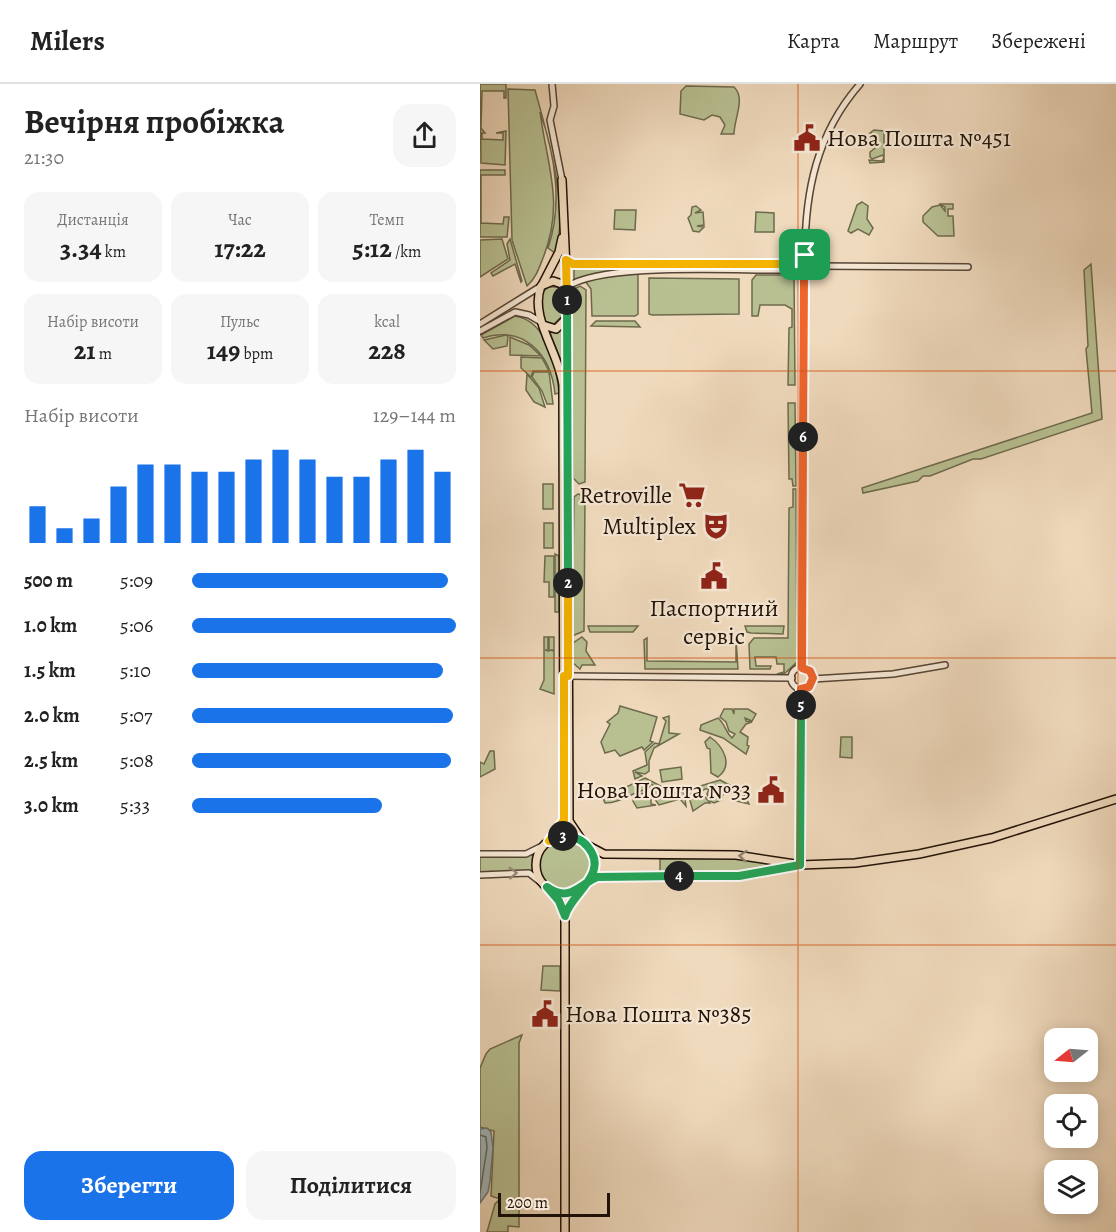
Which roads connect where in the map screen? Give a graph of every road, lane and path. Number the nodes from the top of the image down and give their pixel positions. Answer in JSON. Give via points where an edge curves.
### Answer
{"nodes":[{"id":1,"x":552,"y":84,"type":"edge"},
{"id":2,"x":860,"y":84,"type":"edge"},
{"id":3,"x":562,"y":180,"type":"joint"},
{"id":4,"x":565,"y":214,"type":"junction"},
{"id":5,"x":805,"y":255,"type":"junction"},
{"id":6,"x":566,"y":260,"type":"junction"},
{"id":7,"x":794,"y":260,"type":"junction"},
{"id":8,"x":814,"y":266,"type":"junction"},
{"id":9,"x":968,"y":267,"type":"dead end"},
{"id":10,"x":796,"y":273,"type":"junction"},
{"id":11,"x":804,"y":276,"type":"junction"},
{"id":12,"x":542,"y":286,"type":"junction"},
{"id":13,"x":567,"y":286,"type":"junction"},
{"id":14,"x":567,"y":297,"type":"junction"},
{"id":15,"x":567,"y":317,"type":"junction"},
{"id":16,"x":480,"y":324,"type":"edge"},
{"id":17,"x":542,"y":324,"type":"junction"},
{"id":18,"x":480,"y":331,"type":"edge"},
{"id":19,"x":945,"y":664,"type":"dead end"},
{"id":20,"x":802,"y":668,"type":"junction"},
{"id":21,"x":566,"y":676,"type":"junction"},
{"id":22,"x":792,"y":678,"type":"junction"},
{"id":23,"x":813,"y":679,"type":"junction"},
{"id":24,"x":801,"y":689,"type":"junction"},
{"id":25,"x":1116,"y":799,"type":"edge"},
{"id":26,"x":547,"y":843,"type":"junction"},
{"id":27,"x":585,"y":843,"type":"junction"},
{"id":28,"x":480,"y":854,"type":"edge"},
{"id":29,"x":800,"y":865,"type":"junction"},
{"id":30,"x":480,"y":874,"type":"edge"},
{"id":31,"x":590,"y":881,"type":"junction"},
{"id":32,"x":545,"y":886,"type":"junction"},
{"id":33,"x":582,"y":889,"type":"junction"},
{"id":34,"x":565,"y":916,"type":"junction"},
{"id":35,"x":565,"y":1232,"type":"edge"}],
"edges":[{"from":1,"to":3,"type":"street","via":[[554,106],[550,120]]},
{"from":2,"to":5,"type":"street","via":[[837,114],[817,158],[807,198]]},
{"from":3,"to":4,"type":"main road"},
{"from":4,"to":6,"type":"main road"},
{"from":4,"to":12,"type":"main road","via":[[559,252]]},
{"from":5,"to":7,"type":"street"},
{"from":5,"to":8,"type":"street"},
{"from":6,"to":7,"type":"street","via":[[573,264],[786,264]]},
{"from":6,"to":13,"type":"main road"},
{"from":7,"to":10,"type":"street"},
{"from":8,"to":9,"type":"street"},
{"from":8,"to":11,"type":"street"},
{"from":10,"to":11,"type":"street"},
{"from":10,"to":13,"type":"street","via":[[613,273]]},
{"from":11,"to":20,"type":"street"},
{"from":12,"to":14,"type":"main road","via":[[549,281],[560,283]]},
{"from":12,"to":16,"type":"street"},
{"from":12,"to":17,"type":"main road","via":[[537,300]]},
{"from":13,"to":14,"type":"main road"},
{"from":14,"to":15,"type":"main road"},
{"from":15,"to":17,"type":"main road","via":[[556,329]]},
{"from":15,"to":21,"type":"main road"},
{"from":17,"to":18,"type":"street","via":[[515,312]]},
{"from":17,"to":21,"type":"main road","via":[[556,354],[563,386]]},
{"from":19,"to":23,"type":"street","via":[[893,674]]},
{"from":20,"to":22,"type":"street","via":[[795,670]]},
{"from":20,"to":23,"type":"street","via":[[810,671]]},
{"from":21,"to":22,"type":"street"},
{"from":21,"to":26,"type":"main road","via":[[564,820]]},
{"from":21,"to":27,"type":"main road","via":[[569,821]]},
{"from":22,"to":24,"type":"street"},
{"from":23,"to":24,"type":"street","via":[[809,687]]},
{"from":24,"to":29,"type":"street"},
{"from":25,"to":29,"type":"main road","via":[[953,848],[855,863]]},
{"from":26,"to":27,"type":"main road","via":[[566,836]]},
{"from":26,"to":28,"type":"street","via":[[526,854]]},
{"from":26,"to":32,"type":"main road","via":[[538,855],[536,867]]},
{"from":29,"to":27,"type":"main road","one_way":true,"via":[[747,856],[604,854]]},
{"from":27,"to":31,"type":"main road","via":[[594,866]]},
{"from":29,"to":31,"type":"main road","via":[[739,876],[601,876]]},
{"from":30,"to":32,"type":"street","one_way":true,"via":[[530,873]]},
{"from":31,"to":33,"type":"main road"},
{"from":32,"to":33,"type":"main road","via":[[567,894]]},
{"from":32,"to":34,"type":"main road","via":[[559,901]]},
{"from":33,"to":34,"type":"main road"},
{"from":34,"to":35,"type":"main road"}]}
